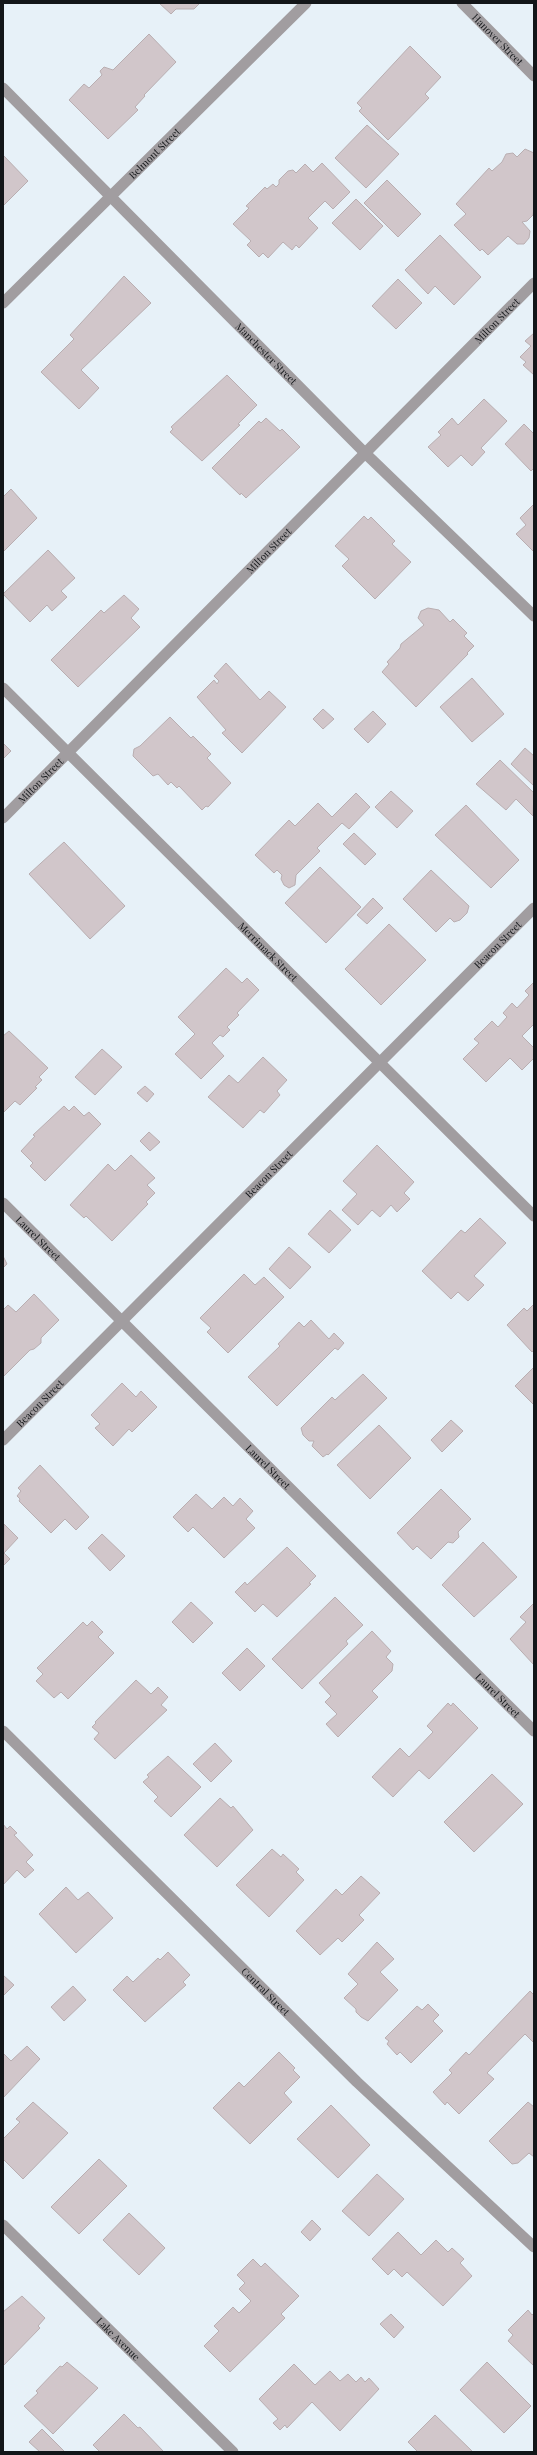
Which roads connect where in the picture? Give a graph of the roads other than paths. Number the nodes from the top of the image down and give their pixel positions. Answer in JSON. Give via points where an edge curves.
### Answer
{"nodes":[{"id":1,"x":306,"y":3,"type":"edge"},
{"id":2,"x":462,"y":3,"type":"edge"},
{"id":3,"x":534,"y":76,"type":"edge"},
{"id":4,"x":3,"y":88,"type":"edge"},
{"id":5,"x":110,"y":196,"type":"junction"},
{"id":6,"x":534,"y":283,"type":"edge"},
{"id":7,"x":3,"y":303,"type":"edge"},
{"id":8,"x":366,"y":454,"type":"junction"},
{"id":9,"x":534,"y":616,"type":"edge"},
{"id":10,"x":3,"y":688,"type":"edge"},
{"id":11,"x":68,"y":753,"type":"junction"},
{"id":12,"x":3,"y":818,"type":"edge"},
{"id":13,"x":534,"y":908,"type":"edge"},
{"id":14,"x":381,"y":1063,"type":"junction"},
{"id":15,"x":3,"y":1203,"type":"edge"},
{"id":16,"x":534,"y":1216,"type":"edge"},
{"id":17,"x":122,"y":1321,"type":"junction"},
{"id":18,"x":3,"y":1440,"type":"edge"},
{"id":19,"x":3,"y":1731,"type":"edge"},
{"id":20,"x":534,"y":1731,"type":"edge"},
{"id":21,"x":3,"y":2225,"type":"edge"},
{"id":22,"x":534,"y":2246,"type":"edge"},
{"id":23,"x":233,"y":2452,"type":"edge"}],
"edges":[{"from":1,"to":5,"type":"street","name":"Belmont Street"},
{"from":2,"to":3,"type":"street","name":"Hanover Street"},
{"from":4,"to":5,"type":"street","name":"Manchester Street"},
{"from":5,"to":7,"type":"street","name":"Belmont Street"},
{"from":5,"to":8,"type":"street","name":"Manchester Street"},
{"from":6,"to":8,"type":"street","name":"Milton Street"},
{"from":8,"to":9,"type":"street","name":"Manchester Street"},
{"from":8,"to":11,"type":"street","name":"Milton Street"},
{"from":10,"to":11,"type":"street","name":"Merrimack Street"},
{"from":11,"to":12,"type":"street","name":"Milton Street"},
{"from":11,"to":14,"type":"street","name":"Merrimack Street"},
{"from":13,"to":14,"type":"street","name":"Beacon Street"},
{"from":14,"to":16,"type":"street","name":"Merrimack Street"},
{"from":14,"to":17,"type":"street","name":"Beacon Street"},
{"from":15,"to":17,"type":"street","name":"Laurel Street"},
{"from":17,"to":18,"type":"street","name":"Beacon Street"},
{"from":17,"to":20,"type":"street","name":"Laurel Street"},
{"from":19,"to":22,"type":"street","name":"Central Street","via":[[357,2082]]},
{"from":21,"to":23,"type":"street","name":"Lake Avenue"}]}
